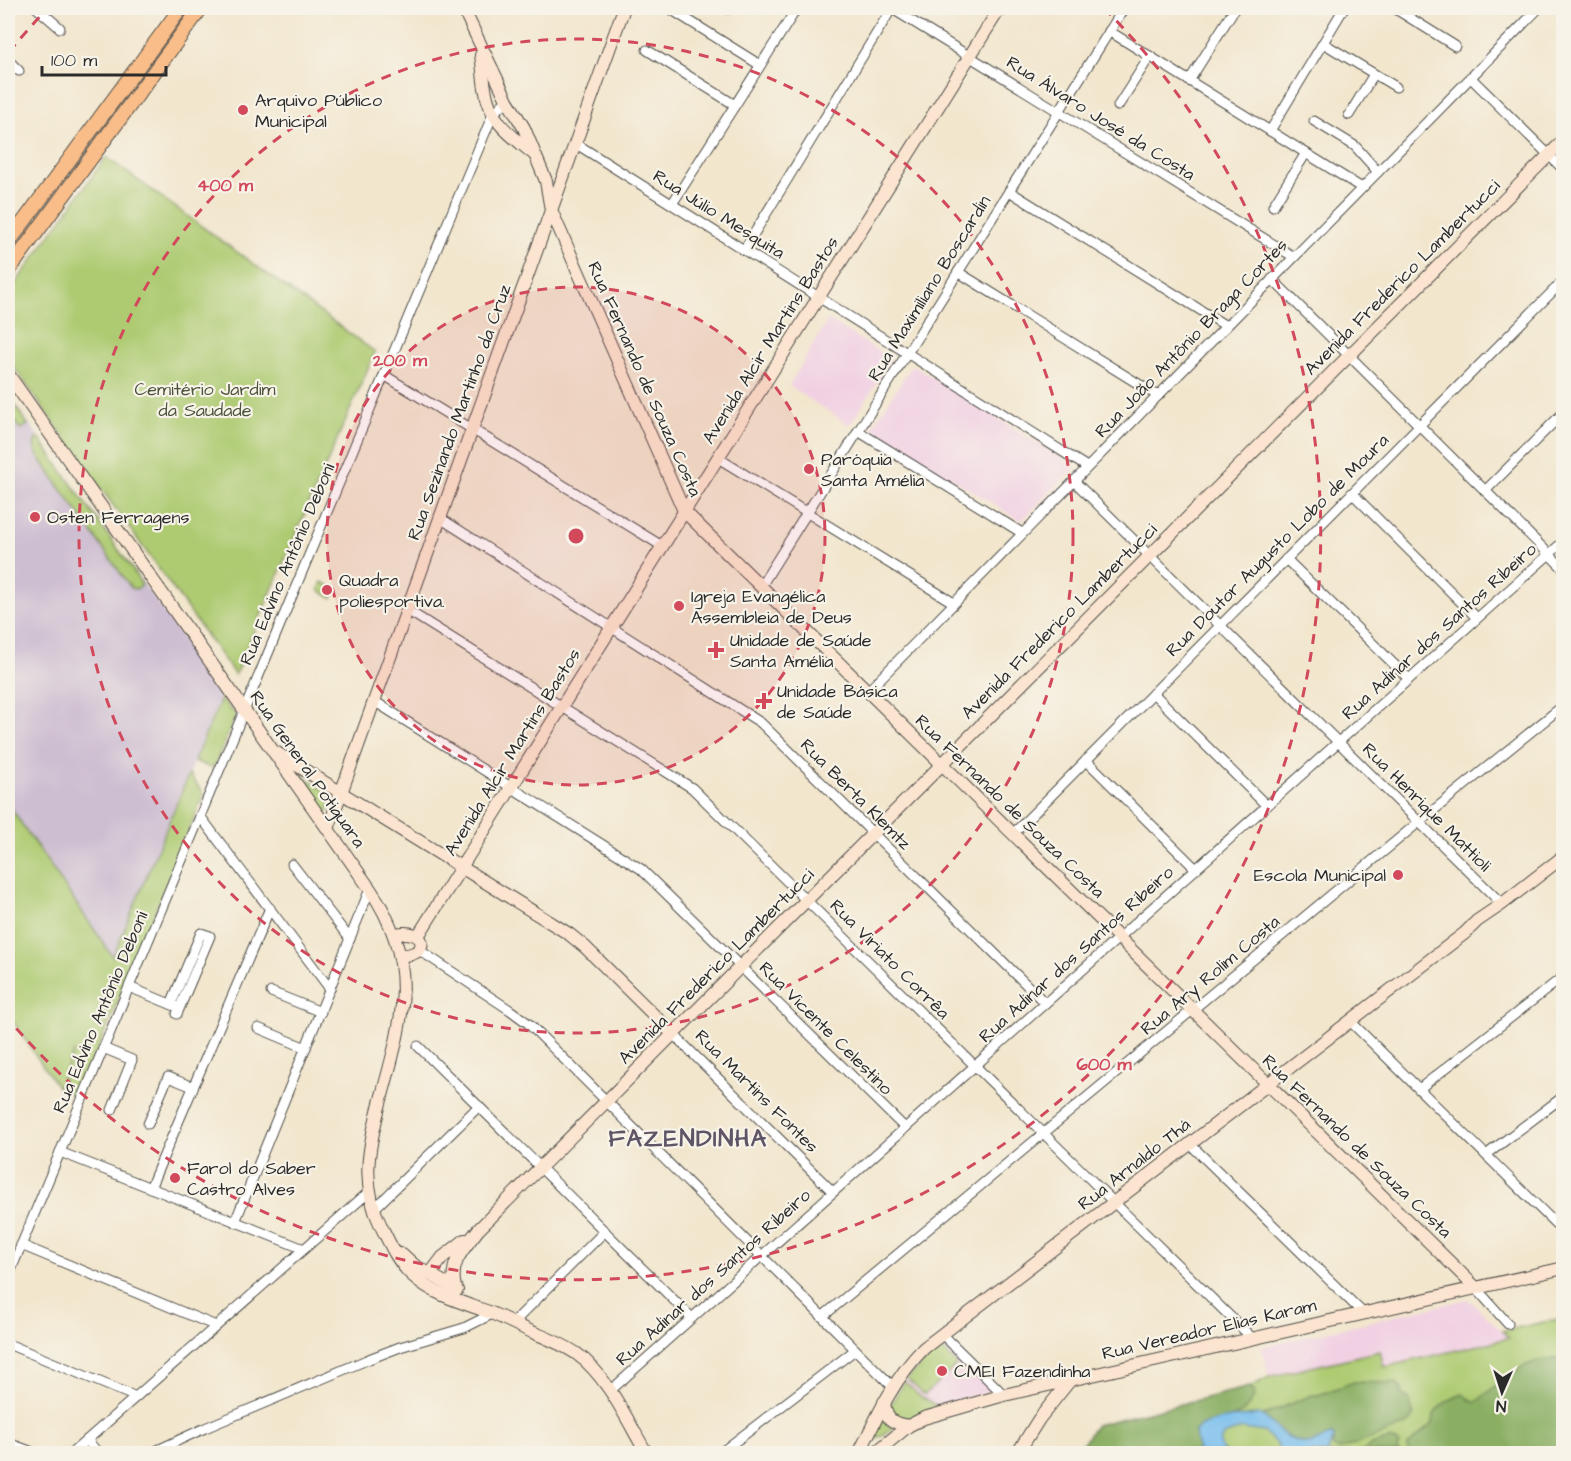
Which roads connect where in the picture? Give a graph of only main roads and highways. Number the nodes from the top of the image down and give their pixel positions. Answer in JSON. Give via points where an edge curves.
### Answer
{"nodes":[{"id":1,"x":181,"y":8,"type":"edge"},
{"id":2,"x":201,"y":8,"type":"edge"},
{"id":3,"x":156,"y":43,"type":"junction"},
{"id":4,"x":169,"y":52,"type":"junction"},
{"id":5,"x":145,"y":57,"type":"junction"},
{"id":6,"x":158,"y":66,"type":"junction"},
{"id":7,"x":8,"y":243,"type":"edge"},
{"id":8,"x":8,"y":271,"type":"edge"}],
"edges":[{"from":1,"to":3,"type":"main road"},
{"from":2,"to":4,"type":"main road"},
{"from":3,"to":4,"type":"main road"},
{"from":3,"to":5,"type":"main road"},
{"from":4,"to":6,"type":"main road"},
{"from":5,"to":6,"type":"main road"},
{"from":5,"to":7,"type":"main road"},
{"from":6,"to":8,"type":"main road"}]}
